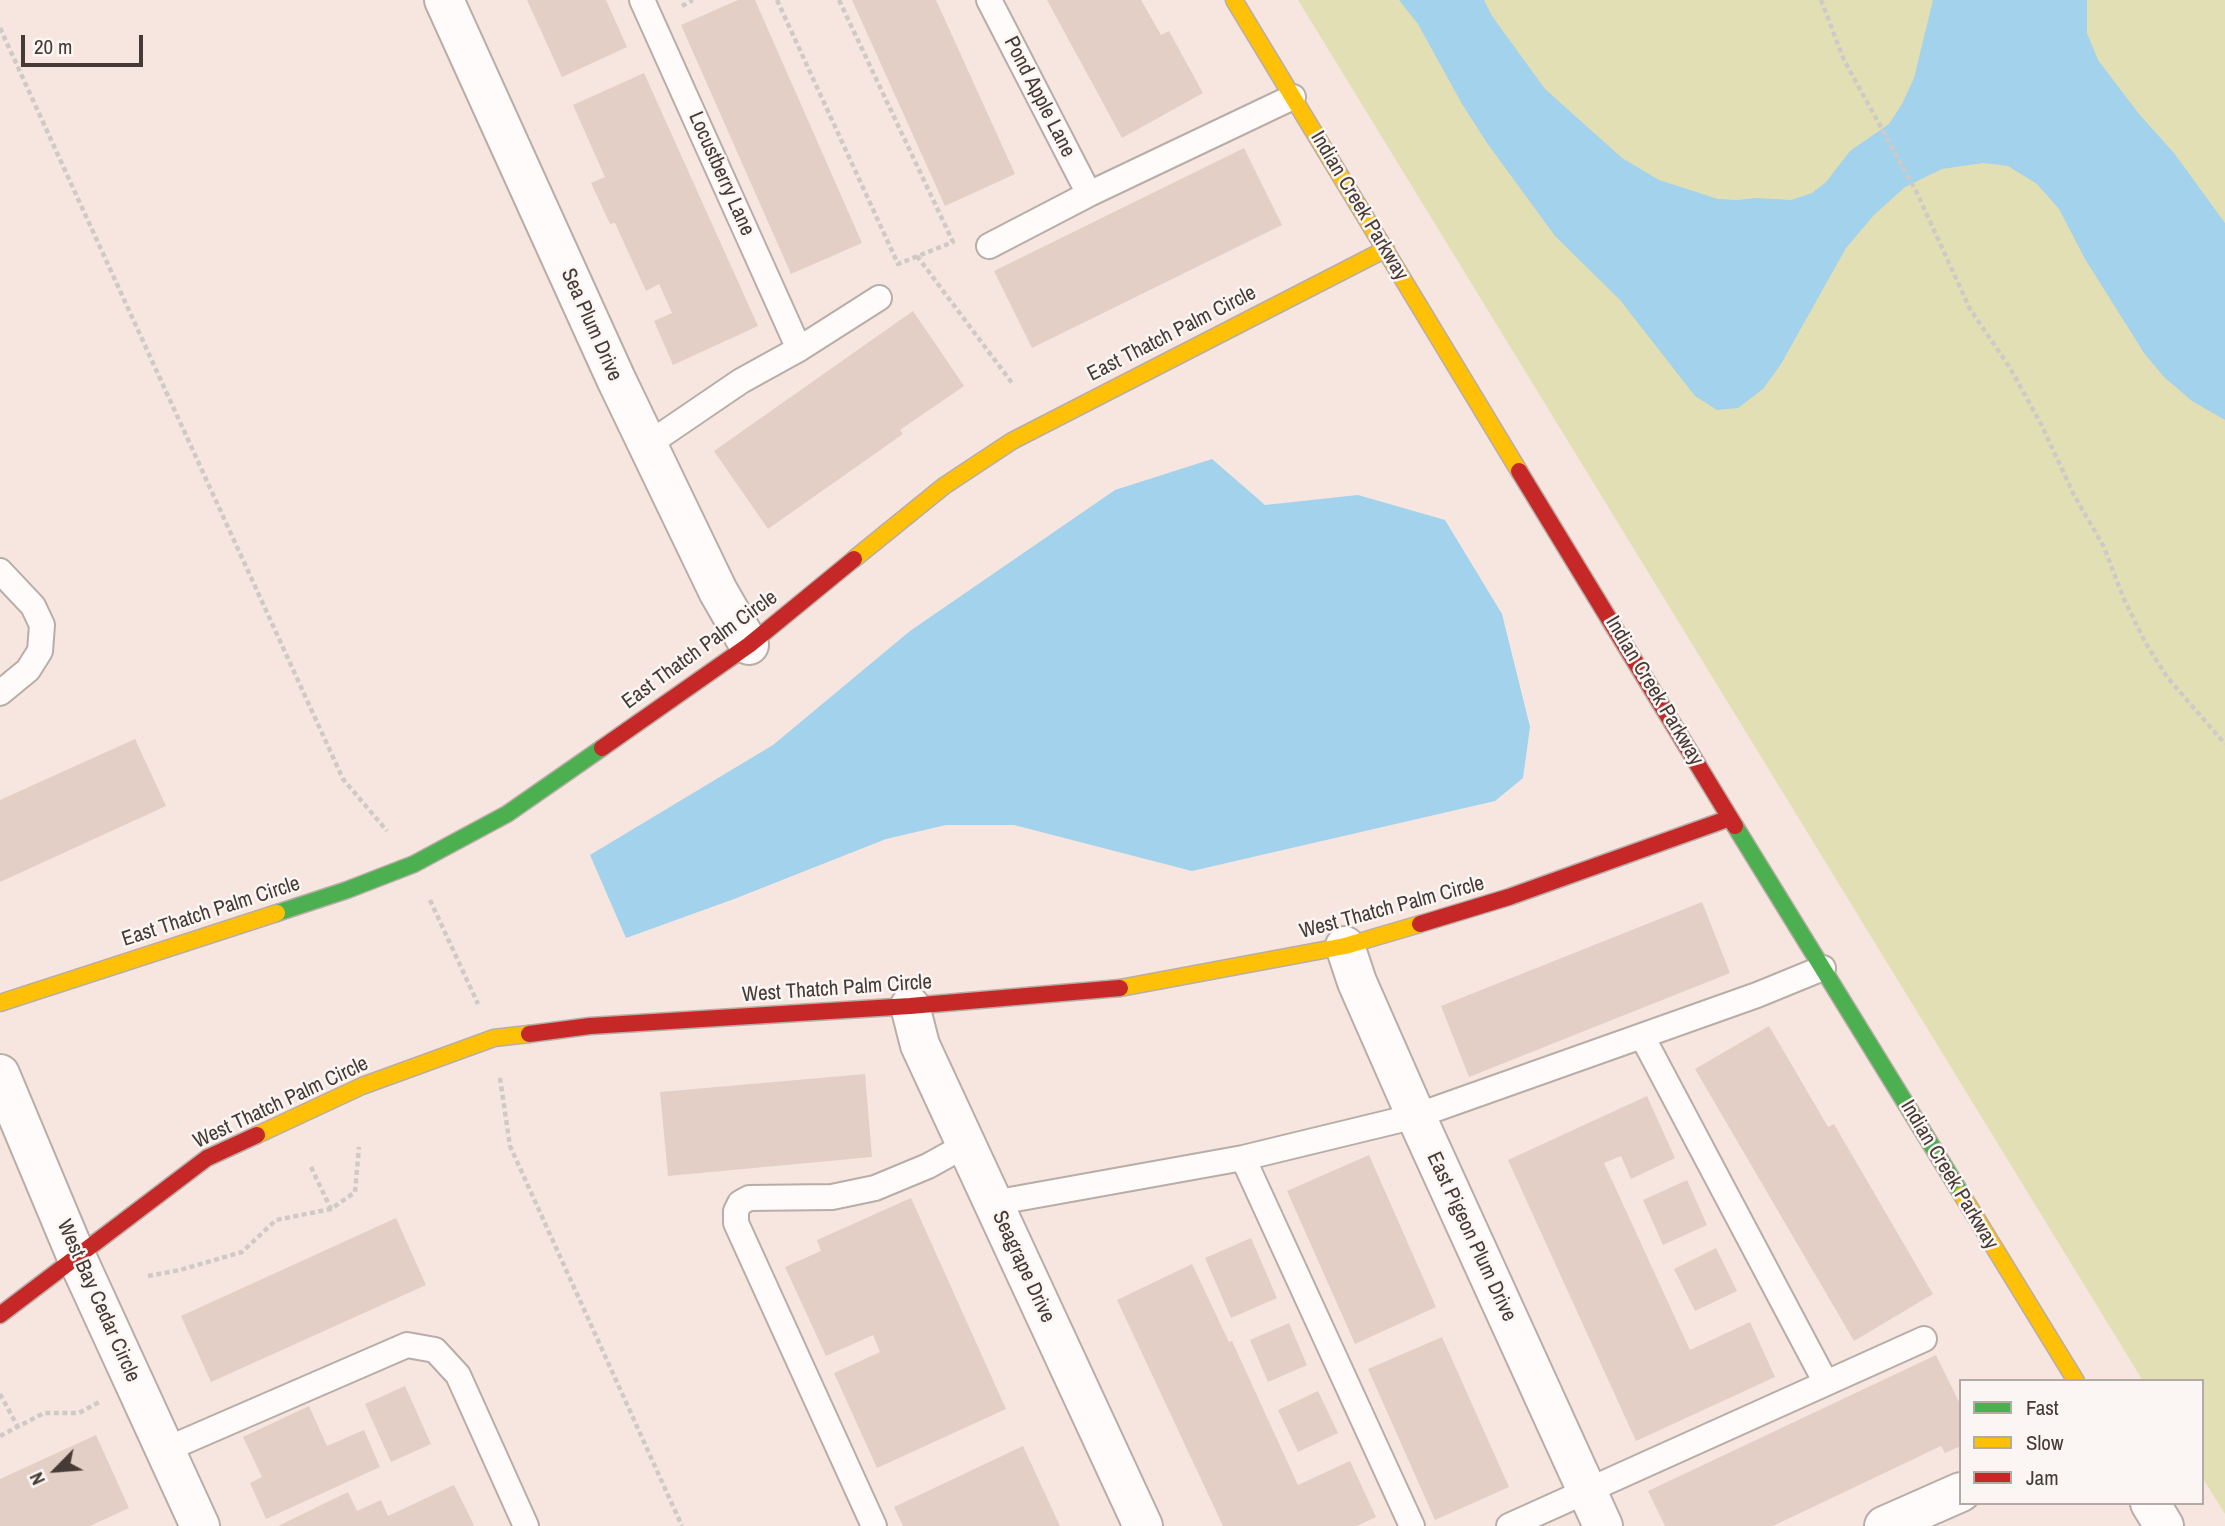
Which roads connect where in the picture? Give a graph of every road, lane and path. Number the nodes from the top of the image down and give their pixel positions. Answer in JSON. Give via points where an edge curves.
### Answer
{"nodes":[{"id":1,"x":444,"y":0,"type":"edge"},
{"id":2,"x":642,"y":0,"type":"edge"},
{"id":3,"x":777,"y":0,"type":"edge"},
{"id":4,"x":839,"y":0,"type":"edge"},
{"id":5,"x":989,"y":0,"type":"edge"},
{"id":6,"x":1234,"y":0,"type":"edge"},
{"id":7,"x":1821,"y":0,"type":"edge"},
{"id":8,"x":0,"y":28,"type":"edge"},
{"id":9,"x":1293,"y":97,"type":"junction"},
{"id":10,"x":1089,"y":194,"type":"junction"},
{"id":11,"x":989,"y":246,"type":"dead end"},
{"id":12,"x":1386,"y":250,"type":"junction"},
{"id":13,"x":917,"y":256,"type":"junction"},
{"id":14,"x":879,"y":298,"type":"dead end"},
{"id":15,"x":799,"y":349,"type":"junction"},
{"id":16,"x":1012,"y":383,"type":"dead end"},
{"id":17,"x":647,"y":445,"type":"junction"},
{"id":18,"x":0,"y":570,"type":"edge"},
{"id":19,"x":748,"y":645,"type":"junction"},
{"id":20,"x":0,"y":692,"type":"edge"},
{"id":21,"x":2225,"y":744,"type":"edge"},
{"id":22,"x":1730,"y":818,"type":"junction"},
{"id":23,"x":414,"y":864,"type":"junction"},
{"id":24,"x":1345,"y":946,"type":"junction"},
{"id":25,"x":1823,"y":968,"type":"junction"},
{"id":26,"x":0,"y":1003,"type":"edge"},
{"id":27,"x":910,"y":1006,"type":"junction"},
{"id":28,"x":1642,"y":1036,"type":"junction"},
{"id":29,"x":494,"y":1038,"type":"junction"},
{"id":30,"x":0,"y":1074,"type":"edge"},
{"id":31,"x":1416,"y":1116,"type":"junction"},
{"id":32,"x":966,"y":1145,"type":"junction"},
{"id":33,"x":359,"y":1147,"type":"dead end"},
{"id":34,"x":1243,"y":1158,"type":"junction"},
{"id":35,"x":311,"y":1167,"type":"dead end"},
{"id":36,"x":993,"y":1203,"type":"junction"},
{"id":37,"x":331,"y":1209,"type":"junction"},
{"id":38,"x":77,"y":1258,"type":"junction"},
{"id":39,"x":148,"y":1276,"type":"dead end"},
{"id":40,"x":0,"y":1315,"type":"edge"},
{"id":41,"x":1924,"y":1339,"type":"dead end"},
{"id":42,"x":2075,"y":1379,"type":"edge"},
{"id":43,"x":1826,"y":1383,"type":"junction"},
{"id":44,"x":0,"y":1394,"type":"edge"},
{"id":45,"x":104,"y":1399,"type":"dead end"},
{"id":46,"x":18,"y":1427,"type":"junction"},
{"id":47,"x":0,"y":1436,"type":"edge"},
{"id":48,"x":165,"y":1450,"type":"junction"},
{"id":49,"x":1587,"y":1491,"type":"junction"},
{"id":50,"x":1959,"y":1493,"type":"edge"},
{"id":51,"x":2151,"y":1505,"type":"edge"},
{"id":52,"x":200,"y":1526,"type":"edge"},
{"id":53,"x":527,"y":1526,"type":"edge"},
{"id":54,"x":682,"y":1526,"type":"edge"},
{"id":55,"x":874,"y":1526,"type":"edge"},
{"id":56,"x":1143,"y":1526,"type":"edge"},
{"id":57,"x":1412,"y":1526,"type":"edge"},
{"id":58,"x":1510,"y":1526,"type":"edge"},
{"id":59,"x":1603,"y":1526,"type":"edge"},
{"id":60,"x":1884,"y":1526,"type":"edge"},
{"id":61,"x":2164,"y":1526,"type":"edge"}],
"edges":[{"from":1,"to":17,"type":"street","name":"Sea Plum Drive"},
{"from":2,"to":15,"type":"lane","name":"Locustberry Lane"},
{"from":3,"to":13,"type":"path","via":[[898,264]]},
{"from":4,"to":13,"type":"path","via":[[953,242]]},
{"from":5,"to":10,"type":"lane","name":"Pond Apple Lane"},
{"from":6,"to":9,"type":"street","name":"Indian Creek Parkway"},
{"from":7,"to":21,"type":"path","via":[[1844,60],[1917,193],[1970,309],[2041,424],[2104,547],[2145,642],[2167,677]]},
{"from":8,"to":23,"type":"path","via":[[343,779]]},
{"from":9,"to":10,"type":"lane"},
{"from":9,"to":12,"type":"street","name":"Indian Creek Parkway"},
{"from":10,"to":11,"type":"lane"},
{"from":12,"to":19,"type":"street","name":"East Thatch Palm Circle","via":[[1012,441],[944,486]]},
{"from":12,"to":22,"type":"street","name":"Indian Creek Parkway"},
{"from":13,"to":16,"type":"path"},
{"from":14,"to":15,"type":"lane"},
{"from":15,"to":17,"type":"lane","via":[[741,381]]},
{"from":17,"to":19,"type":"street","name":"Sea Plum Drive"},
{"from":18,"to":20,"type":"lane","via":[[33,606],[42,625],[40,651],[28,670]]},
{"from":19,"to":23,"type":"street","name":"East Thatch Palm Circle","via":[[507,814]]},
{"from":22,"to":24,"type":"street","name":"West Thatch Palm Circle","via":[[1509,897]]},
{"from":22,"to":25,"type":"street","name":"Indian Creek Parkway"},
{"from":23,"to":26,"type":"street","name":"East Thatch Palm Circle"},
{"from":23,"to":29,"type":"path"},
{"from":24,"to":27,"type":"street","name":"West Thatch Palm Circle","via":[[1127,987]]},
{"from":24,"to":31,"type":"street","name":"East Pigeon Plum Drive"},
{"from":25,"to":28,"type":"lane"},
{"from":25,"to":42,"type":"street","name":"Indian Creek Parkway"},
{"from":27,"to":29,"type":"street","name":"West Thatch Palm Circle","via":[[590,1026]]},
{"from":27,"to":32,"type":"street","name":"Seagrape Drive","via":[[920,1045]]},
{"from":28,"to":31,"type":"lane"},
{"from":28,"to":43,"type":"lane"},
{"from":29,"to":38,"type":"street","name":"West Thatch Palm Circle","via":[[362,1086],[207,1158]]},
{"from":29,"to":54,"type":"path","via":[[510,1146]]},
{"from":30,"to":38,"type":"street","name":"West Bay Cedar Circle"},
{"from":31,"to":34,"type":"lane"},
{"from":31,"to":49,"type":"street","name":"East Pigeon Plum Drive"},
{"from":32,"to":36,"type":"street","name":"Seagrape Drive"},
{"from":32,"to":55,"type":"lane","via":[[875,1188],[832,1197],[750,1198],[736,1211],[736,1223]]},
{"from":33,"to":37,"type":"path","via":[[355,1192]]},
{"from":34,"to":36,"type":"lane"},
{"from":34,"to":57,"type":"lane"},
{"from":35,"to":37,"type":"path"},
{"from":36,"to":56,"type":"street","name":"Seagrape Drive"},
{"from":37,"to":39,"type":"path","via":[[276,1220],[242,1252]]},
{"from":38,"to":40,"type":"street","name":"West Thatch Palm Circle"},
{"from":38,"to":48,"type":"street","name":"West Bay Cedar Circle"},
{"from":41,"to":43,"type":"lane"},
{"from":43,"to":49,"type":"lane"},
{"from":44,"to":46,"type":"path"},
{"from":45,"to":46,"type":"path","via":[[79,1413],[44,1413]]},
{"from":46,"to":47,"type":"path"},
{"from":48,"to":52,"type":"street","name":"West Bay Cedar Circle"},
{"from":48,"to":53,"type":"lane","via":[[407,1345],[435,1350],[458,1375]]},
{"from":49,"to":58,"type":"lane"},
{"from":49,"to":59,"type":"street","name":"East Pigeon Plum Drive"},
{"from":50,"to":60,"type":"street"},
{"from":51,"to":61,"type":"street"}]}
